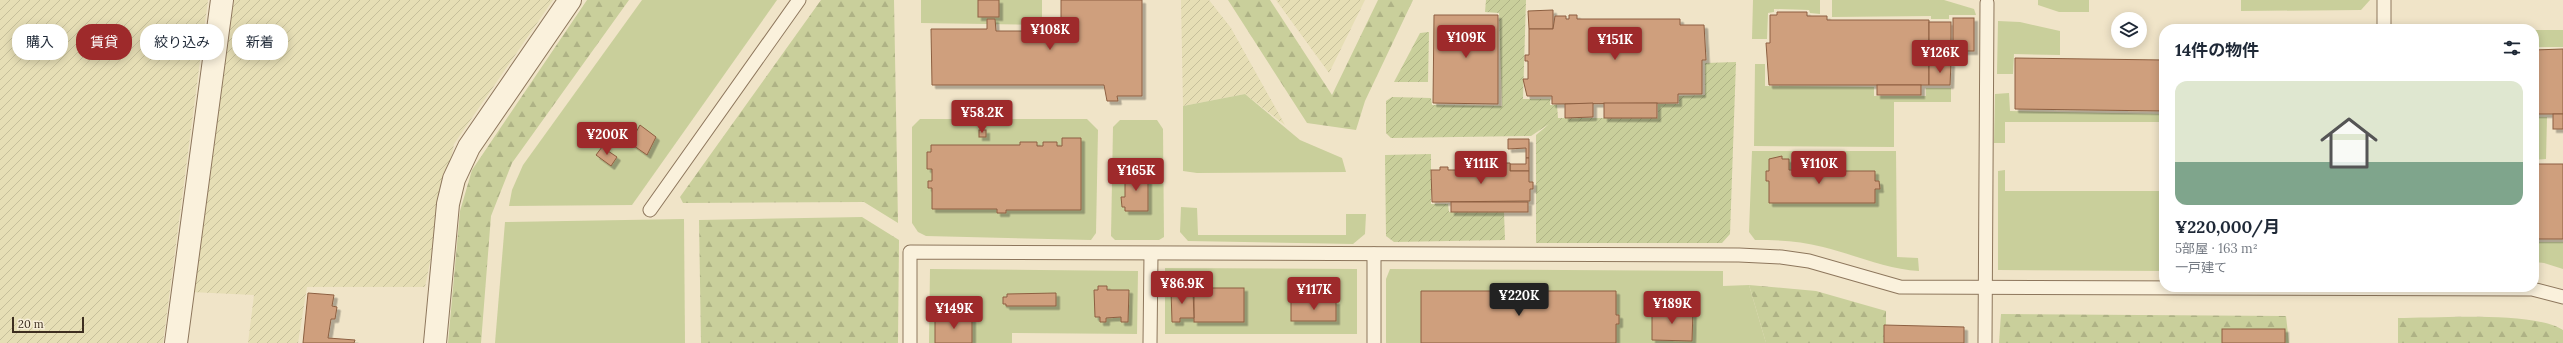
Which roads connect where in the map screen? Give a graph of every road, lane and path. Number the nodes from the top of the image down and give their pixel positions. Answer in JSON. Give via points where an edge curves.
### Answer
{"nodes":[{"id":1,"x":222,"y":0,"type":"edge"},
{"id":2,"x":570,"y":0,"type":"edge"},
{"id":3,"x":799,"y":0,"type":"edge"},
{"id":4,"x":2384,"y":0,"type":"edge"},
{"id":5,"x":1987,"y":3,"type":"dead end"},
{"id":6,"x":2384,"y":24,"type":"edge"},
{"id":7,"x":650,"y":210,"type":"dead end"},
{"id":8,"x":1151,"y":254,"type":"junction"},
{"id":9,"x":1374,"y":254,"type":"junction"},
{"id":10,"x":1986,"y":289,"type":"junction"},
{"id":11,"x":2159,"y":289,"type":"edge"},
{"id":12,"x":2539,"y":291,"type":"edge"},
{"id":13,"x":2563,"y":297,"type":"edge"},
{"id":14,"x":176,"y":343,"type":"edge"},
{"id":15,"x":435,"y":343,"type":"edge"},
{"id":16,"x":910,"y":343,"type":"edge"},
{"id":17,"x":1150,"y":343,"type":"edge"},
{"id":18,"x":1374,"y":343,"type":"edge"},
{"id":19,"x":1985,"y":343,"type":"edge"}],
"edges":[{"from":1,"to":14,"type":"street"},
{"from":2,"to":15,"type":"street","via":[[469,147],[454,179],[448,204]]},
{"from":3,"to":7,"type":"lane"},
{"from":4,"to":6,"type":"lane"},
{"from":5,"to":10,"type":"lane","via":[[1990,156]]},
{"from":8,"to":9,"type":"lane"},
{"from":8,"to":16,"type":"lane","via":[[910,252]]},
{"from":8,"to":17,"type":"lane"},
{"from":9,"to":10,"type":"lane","via":[[1782,257],[1808,261],[1900,287]]},
{"from":9,"to":18,"type":"lane"},
{"from":10,"to":11,"type":"lane"},
{"from":10,"to":19,"type":"lane"},
{"from":12,"to":13,"type":"lane"}]}
